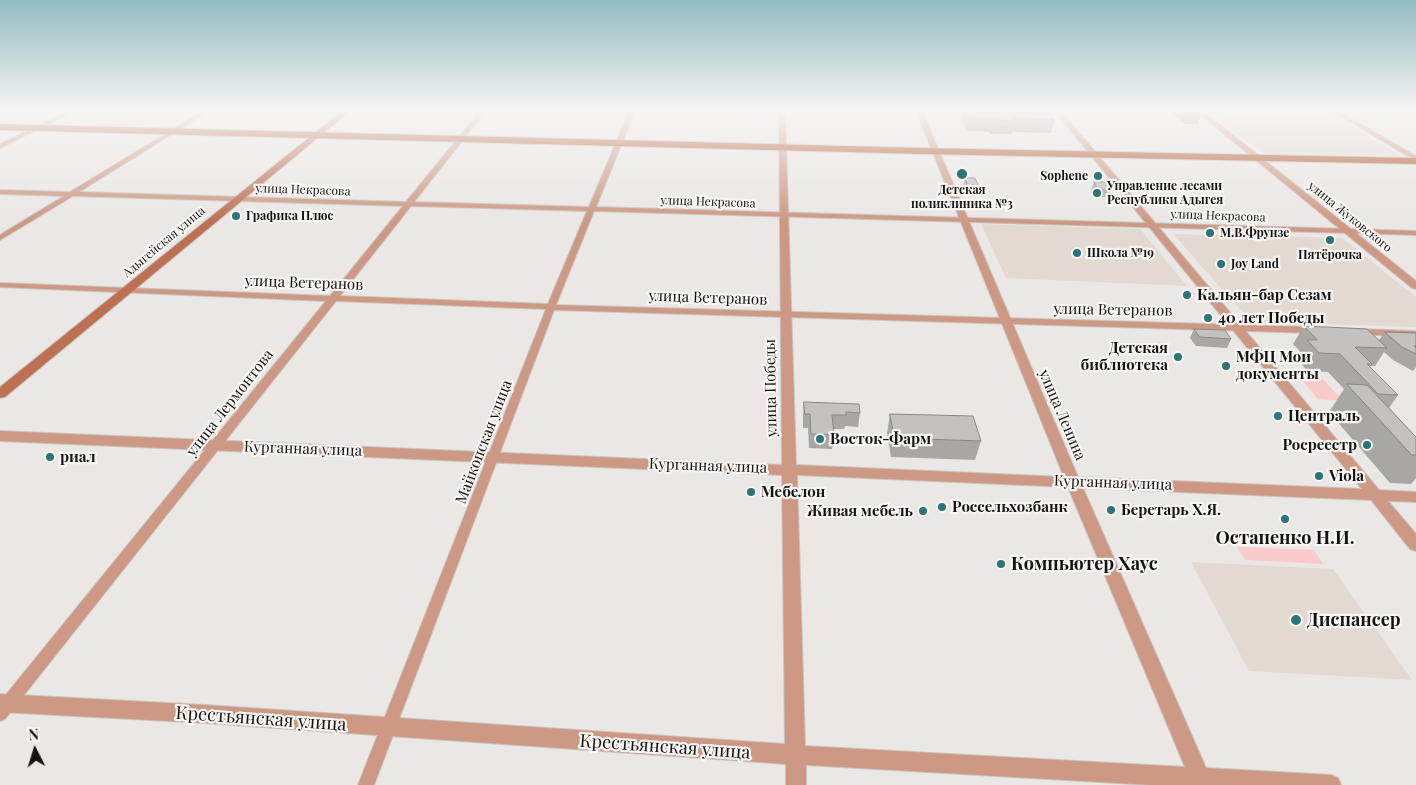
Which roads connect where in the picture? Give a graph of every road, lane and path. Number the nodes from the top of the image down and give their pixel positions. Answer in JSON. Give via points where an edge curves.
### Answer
{"nodes":[{"id":1,"x":783,"y":147,"type":"edge"},
{"id":2,"x":146,"y":148,"type":"edge"},
{"id":3,"x":300,"y":148,"type":"edge"},
{"id":4,"x":453,"y":148,"type":"edge"},
{"id":5,"x":617,"y":148,"type":"edge"},
{"id":6,"x":807,"y":148,"type":"edge"},
{"id":7,"x":935,"y":148,"type":"edge"},
{"id":8,"x":1090,"y":148,"type":"edge"},
{"id":9,"x":1244,"y":148,"type":"edge"},
{"id":10,"x":1396,"y":148,"type":"edge"},
{"id":11,"x":936,"y":151,"type":"junction"},
{"id":12,"x":1096,"y":155,"type":"junction"},
{"id":13,"x":1257,"y":158,"type":"junction"},
{"id":14,"x":1416,"y":160,"type":"edge"},
{"id":15,"x":0,"y":192,"type":"edge"},
{"id":16,"x":72,"y":194,"type":"junction"},
{"id":17,"x":237,"y":199,"type":"junction"},
{"id":18,"x":407,"y":204,"type":"junction"},
{"id":19,"x":591,"y":210,"type":"junction"},
{"id":20,"x":784,"y":215,"type":"junction"},
{"id":21,"x":963,"y":221,"type":"junction"},
{"id":22,"x":1154,"y":226,"type":"junction"},
{"id":23,"x":1348,"y":231,"type":"junction"},
{"id":24,"x":1416,"y":232,"type":"edge"},
{"id":25,"x":0,"y":238,"type":"edge"},
{"id":26,"x":0,"y":285,"type":"edge"},
{"id":27,"x":1416,"y":286,"type":"edge"},
{"id":28,"x":127,"y":290,"type":"junction"},
{"id":29,"x":332,"y":298,"type":"junction"},
{"id":30,"x":551,"y":306,"type":"junction"},
{"id":31,"x":786,"y":314,"type":"junction"},
{"id":32,"x":1005,"y":321,"type":"junction"},
{"id":33,"x":1237,"y":328,"type":"junction"},
{"id":34,"x":1322,"y":330,"type":"edge"},
{"id":35,"x":1350,"y":331,"type":"edge"},
{"id":36,"x":1416,"y":334,"type":"edge"},
{"id":37,"x":0,"y":394,"type":"edge"},
{"id":38,"x":0,"y":436,"type":"edge"},
{"id":39,"x":217,"y":445,"type":"junction"},
{"id":40,"x":494,"y":457,"type":"junction"},
{"id":41,"x":789,"y":470,"type":"junction"},
{"id":42,"x":1073,"y":482,"type":"junction"},
{"id":43,"x":1375,"y":495,"type":"junction"},
{"id":44,"x":1416,"y":497,"type":"edge"},
{"id":45,"x":1416,"y":545,"type":"edge"},
{"id":46,"x":3,"y":707,"type":"edge"},
{"id":47,"x":388,"y":728,"type":"junction"},
{"id":48,"x":796,"y":755,"type":"junction"},
{"id":49,"x":1202,"y":781,"type":"edge"},
{"id":50,"x":366,"y":785,"type":"edge"},
{"id":51,"x":796,"y":785,"type":"edge"},
{"id":52,"x":1331,"y":785,"type":"edge"}],
"edges":[{"from":1,"to":20,"type":"street","name":"улица Победы"},
{"from":2,"to":16,"type":"street"},
{"from":3,"to":17,"type":"main road","name":"Адыгейская улица"},
{"from":4,"to":18,"type":"street","name":"улица Лермонтова"},
{"from":5,"to":19,"type":"street","name":"Майкопская улица"},
{"from":6,"to":11,"type":"main road"},
{"from":7,"to":11,"type":"street","name":"улица Ленина"},
{"from":8,"to":12,"type":"street"},
{"from":9,"to":13,"type":"street","name":"улица Жуковского"},
{"from":10,"to":14,"type":"street"},
{"from":11,"to":12,"type":"main road"},
{"from":11,"to":21,"type":"street","name":"улица Ленина"},
{"from":12,"to":13,"type":"main road"},
{"from":12,"to":22,"type":"street"},
{"from":13,"to":14,"type":"main road"},
{"from":13,"to":23,"type":"street","name":"улица Жуковского"},
{"from":15,"to":16,"type":"street","name":"улица Некрасова"},
{"from":16,"to":17,"type":"street","name":"улица Некрасова"},
{"from":16,"to":25,"type":"street"},
{"from":17,"to":18,"type":"street","name":"улица Некрасова"},
{"from":17,"to":28,"type":"main road","name":"Адыгейская улица"},
{"from":18,"to":19,"type":"street","name":"улица Некрасова"},
{"from":18,"to":29,"type":"street","name":"улица Лермонтова"},
{"from":19,"to":20,"type":"street","name":"улица Некрасова"},
{"from":19,"to":30,"type":"street","name":"Майкопская улица"},
{"from":20,"to":21,"type":"street","name":"улица Некрасова"},
{"from":20,"to":31,"type":"street","name":"улица Победы"},
{"from":21,"to":22,"type":"street","name":"улица Некрасова"},
{"from":21,"to":32,"type":"street","name":"улица Ленина"},
{"from":22,"to":23,"type":"street","name":"улица Некрасова"},
{"from":22,"to":33,"type":"street"},
{"from":23,"to":24,"type":"street","name":"улица Некрасова"},
{"from":23,"to":27,"type":"street","name":"улица Жуковского"},
{"from":26,"to":28,"type":"street","name":"улица Ветеранов"},
{"from":28,"to":29,"type":"street","name":"улица Ветеранов"},
{"from":28,"to":37,"type":"main road","name":"Адыгейская улица"},
{"from":29,"to":30,"type":"street","name":"улица Ветеранов"},
{"from":29,"to":39,"type":"street","name":"улица Лермонтова"},
{"from":30,"to":31,"type":"street","name":"улица Ветеранов"},
{"from":30,"to":40,"type":"street","name":"Майкопская улица"},
{"from":31,"to":32,"type":"street","name":"улица Ветеранов"},
{"from":31,"to":41,"type":"street","name":"улица Победы"},
{"from":32,"to":33,"type":"street","name":"улица Ветеранов"},
{"from":32,"to":42,"type":"street","name":"улица Ленина"},
{"from":33,"to":34,"type":"street","name":"улица Ветеранов"},
{"from":33,"to":43,"type":"street"},
{"from":35,"to":36,"type":"street"},
{"from":38,"to":39,"type":"street","name":"Курганная улица"},
{"from":39,"to":40,"type":"street","name":"Курганная улица"},
{"from":39,"to":46,"type":"street","name":"улица Лермонтова"},
{"from":40,"to":41,"type":"street","name":"Курганная улица"},
{"from":40,"to":47,"type":"street","name":"Майкопская улица"},
{"from":41,"to":42,"type":"street","name":"Курганная улица"},
{"from":41,"to":48,"type":"street","name":"улица Победы"},
{"from":42,"to":43,"type":"street","name":"Курганная улица"},
{"from":42,"to":49,"type":"street","name":"улица Ленина"},
{"from":43,"to":44,"type":"street","name":"Курганная улица"},
{"from":43,"to":45,"type":"street"},
{"from":46,"to":47,"type":"street","name":"Крестьянская улица","via":[[205,714]]},
{"from":47,"to":48,"type":"street","name":"Крестьянская улица"},
{"from":47,"to":50,"type":"street","name":"Майкопская улица"},
{"from":48,"to":49,"type":"street","name":"Крестьянская улица"},
{"from":48,"to":51,"type":"street","name":"улица Победы"},
{"from":49,"to":52,"type":"street","name":"Крестьянская улица"}]}
